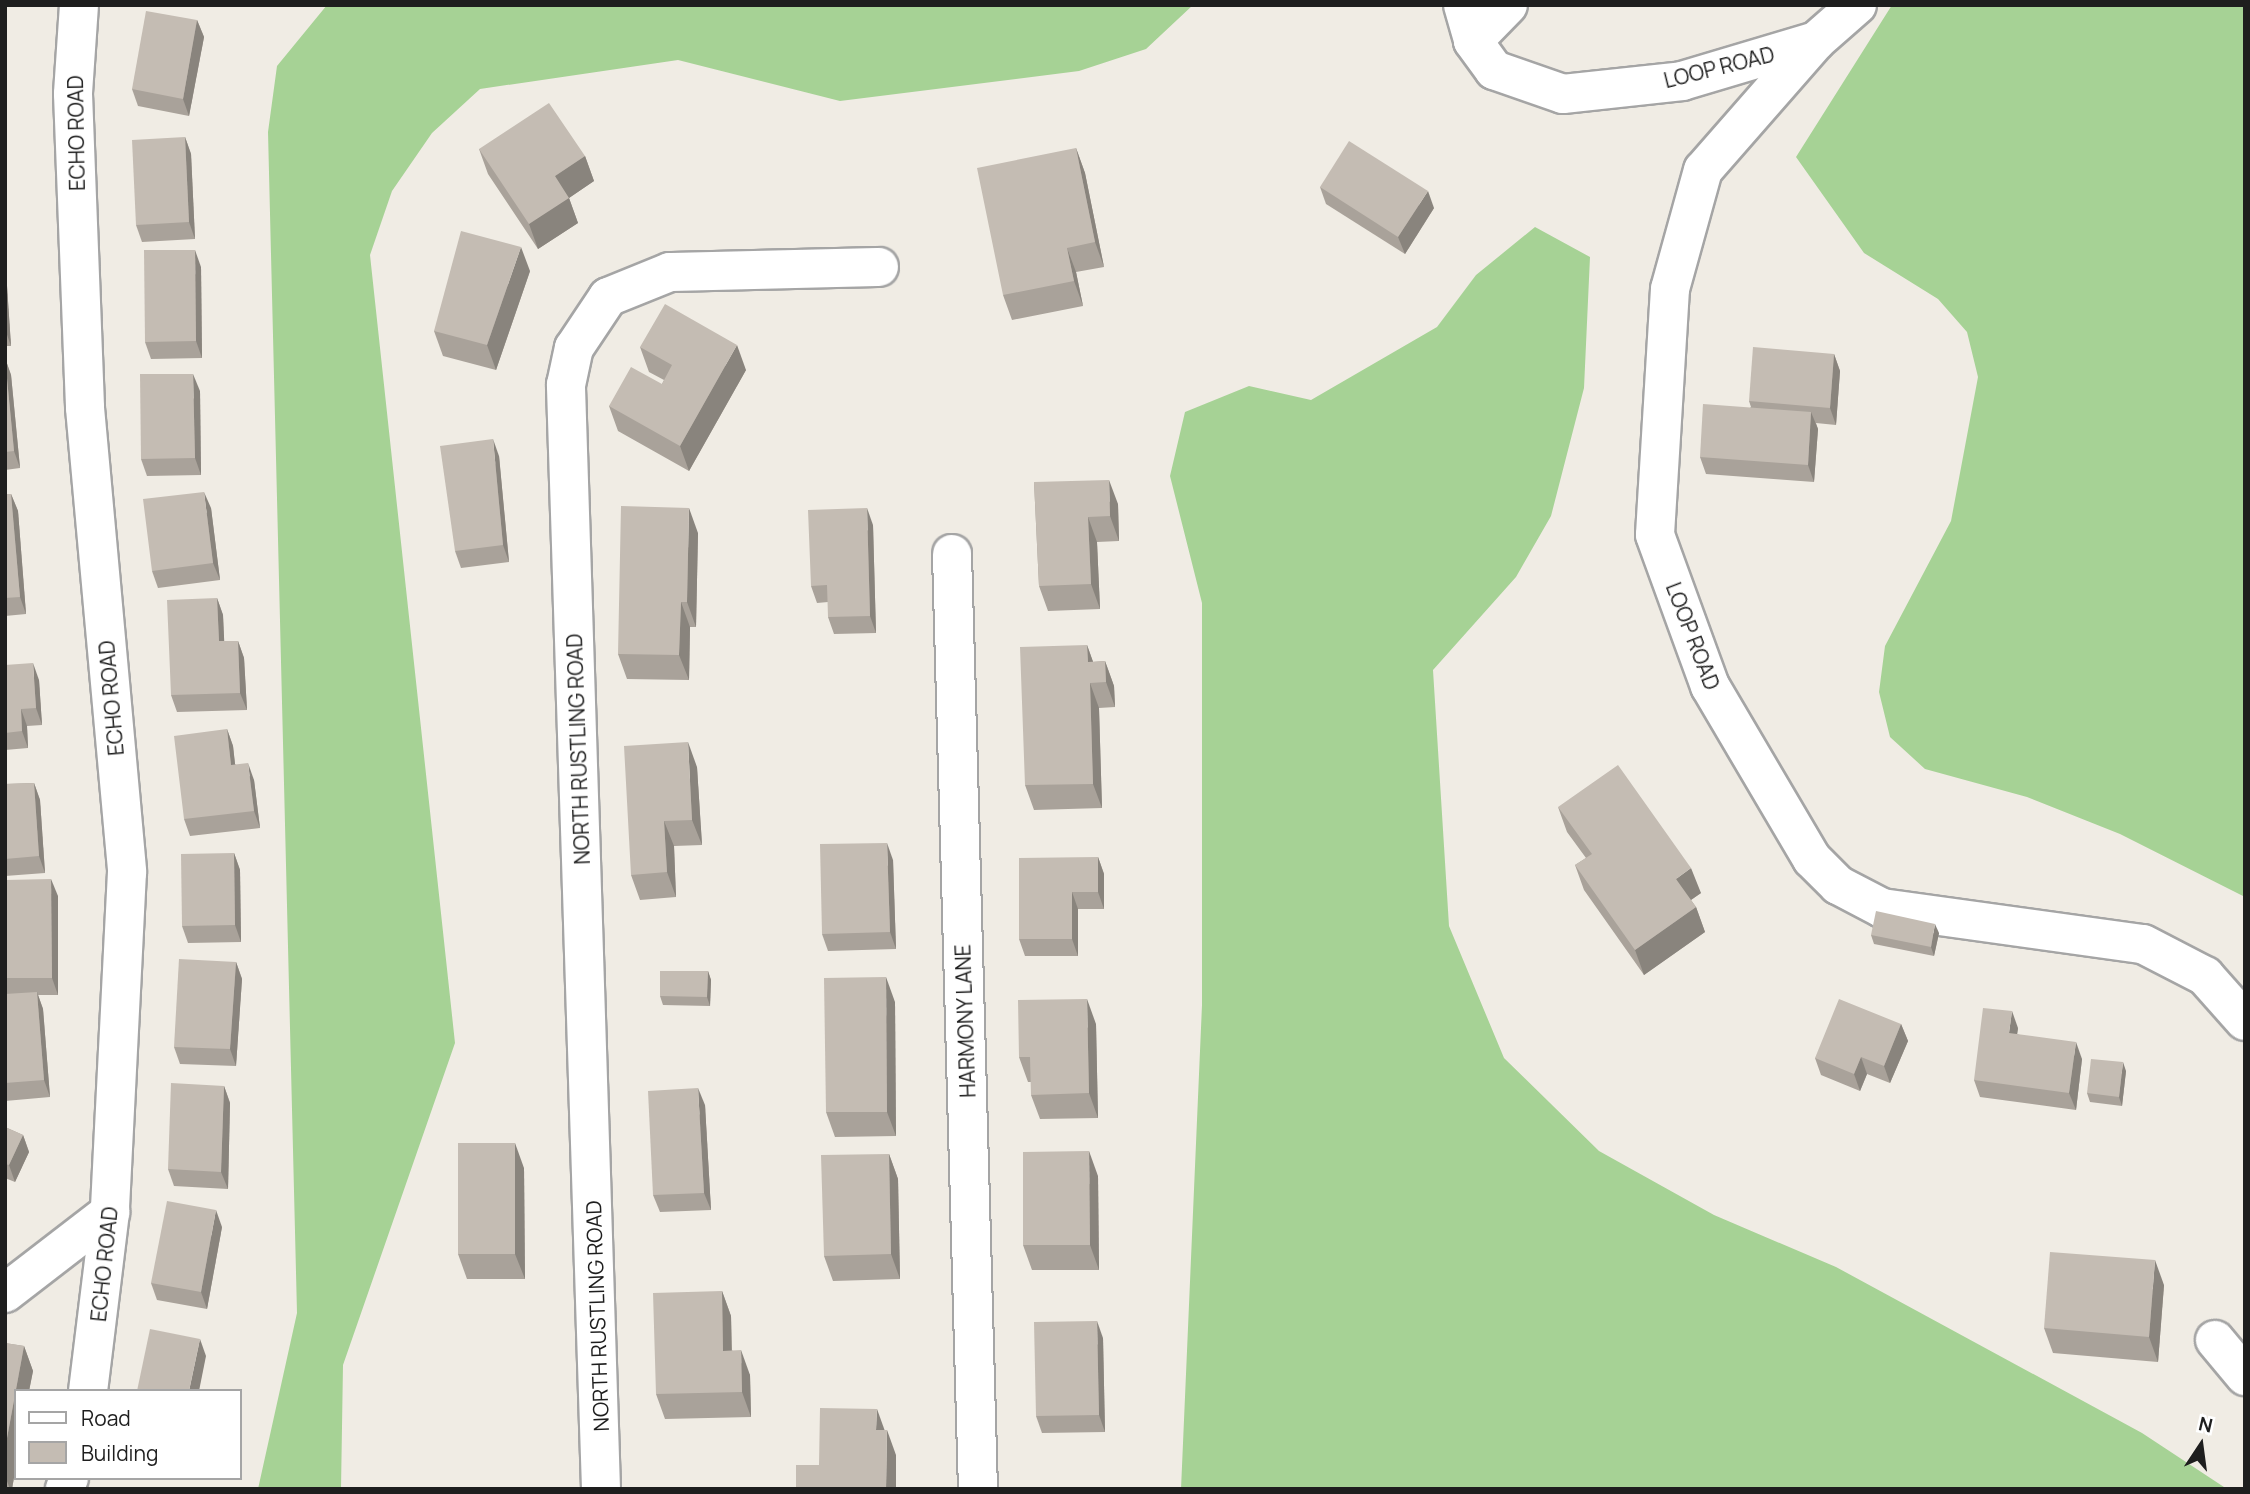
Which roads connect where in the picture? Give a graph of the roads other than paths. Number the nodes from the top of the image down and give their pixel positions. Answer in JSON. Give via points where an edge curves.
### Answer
{"nodes":[{"id":1,"x":79,"y":5,"type":"edge"},
{"id":2,"x":1508,"y":5,"type":"edge"},
{"id":3,"x":1857,"y":5,"type":"edge"},
{"id":4,"x":1468,"y":23,"type":"edge"},
{"id":5,"x":1816,"y":41,"type":"junction"},
{"id":6,"x":879,"y":267,"type":"dead end"},
{"id":7,"x":952,"y":554,"type":"dead end"},
{"id":8,"x":2245,"y":1021,"type":"edge"},
{"id":9,"x":110,"y":1213,"type":"junction"},
{"id":10,"x":5,"y":1293,"type":"edge"},
{"id":11,"x":2215,"y":1340,"type":"dead end"},
{"id":12,"x":2245,"y":1376,"type":"edge"},
{"id":13,"x":88,"y":1389,"type":"edge"},
{"id":14,"x":601,"y":1489,"type":"edge"},
{"id":15,"x":978,"y":1489,"type":"edge"}],
"edges":[{"from":1,"to":9,"type":"street","name":"ECHO ROAD","via":[[73,94],[85,408],[127,872]]},
{"from":2,"to":4,"type":"street"},
{"from":3,"to":5,"type":"street","name":"LOOP ROAD"},
{"from":4,"to":5,"type":"street","name":"LOOP ROAD","via":[[1494,70],[1563,94],[1682,81]]},
{"from":5,"to":8,"type":"street","name":"LOOP ROAD","via":[[1703,170],[1670,289],[1655,535],[1710,686],[1812,859],[1838,886],[1882,908],[2143,944],[2206,976]]},
{"from":6,"to":14,"type":"street","name":"NORTH RUSTLING ROAD","via":[[670,272],[608,297],[574,348],[566,385]]},
{"from":7,"to":15,"type":"street","name":"HARMONY LANE"},
{"from":9,"to":10,"type":"street"},
{"from":9,"to":13,"type":"street","name":"ECHO ROAD"},
{"from":11,"to":12,"type":"street"}]}
